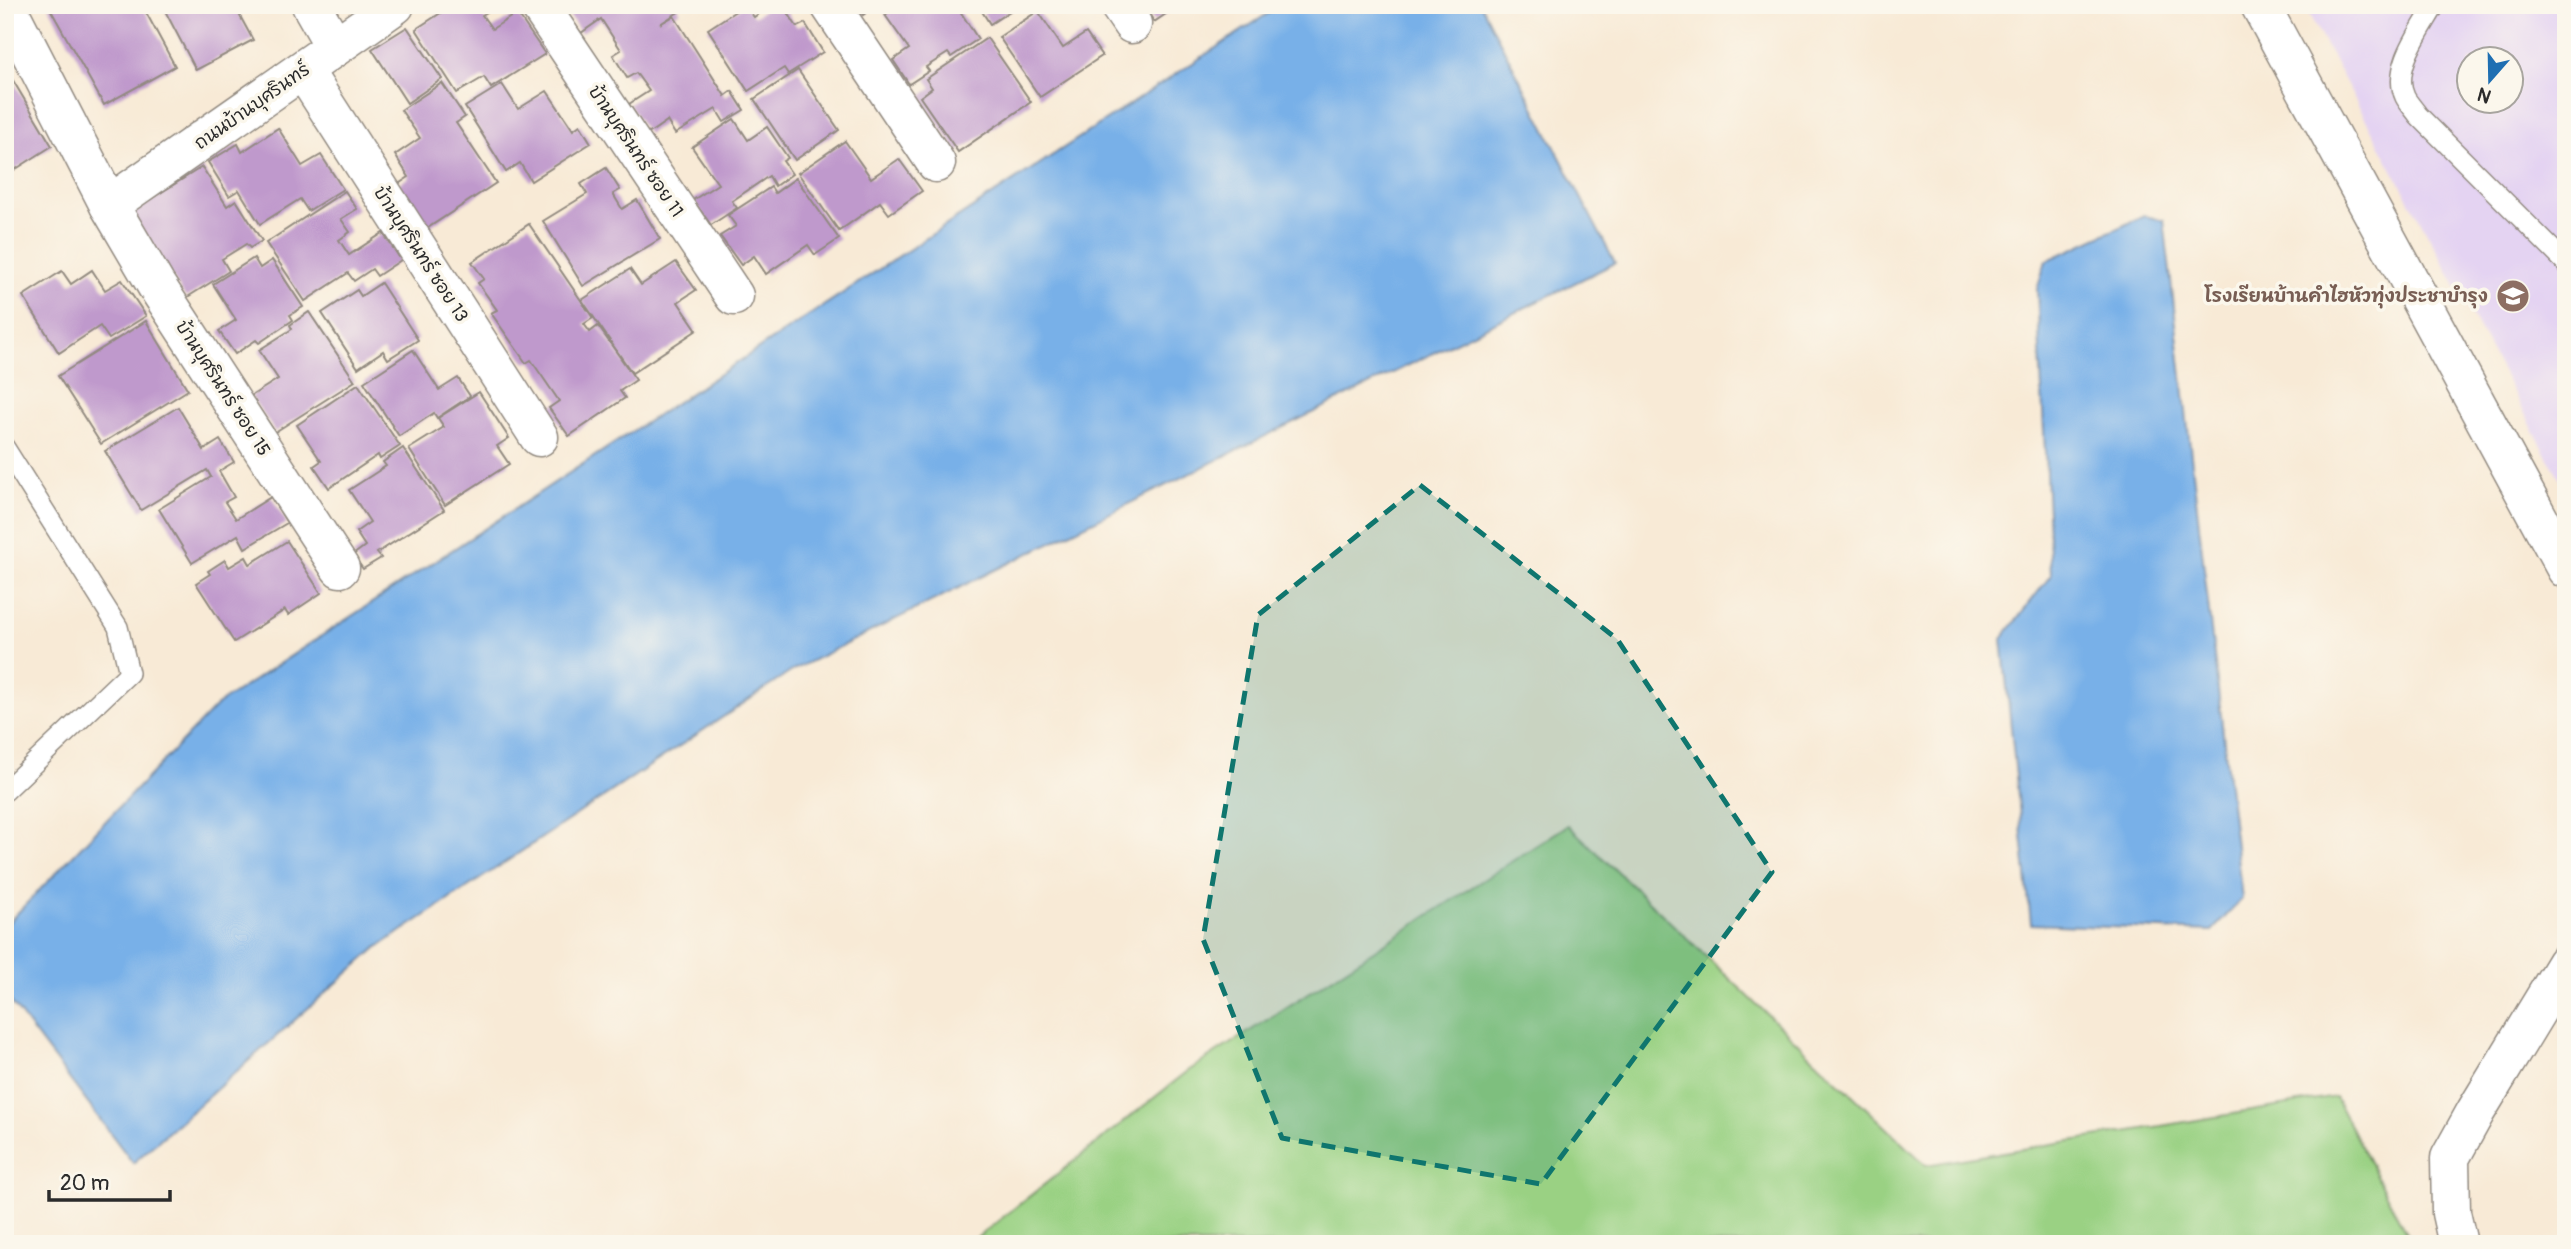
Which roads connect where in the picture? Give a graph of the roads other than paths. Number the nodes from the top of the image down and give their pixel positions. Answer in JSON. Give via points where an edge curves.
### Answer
{"nodes":[{"id":1,"x":6,"y":5,"type":"edge"},
{"id":2,"x":311,"y":5,"type":"edge"},
{"id":3,"x":395,"y":5,"type":"edge"},
{"id":4,"x":539,"y":5,"type":"edge"},
{"id":5,"x":830,"y":5,"type":"edge"},
{"id":6,"x":2260,"y":5,"type":"edge"},
{"id":7,"x":2435,"y":5,"type":"edge"},
{"id":8,"x":335,"y":47,"type":"junction"},
{"id":9,"x":303,"y":71,"type":"junction"},
{"id":10,"x":936,"y":163,"type":"dead end"},
{"id":11,"x":109,"y":205,"type":"junction"},
{"id":12,"x":2566,"y":262,"type":"edge"},
{"id":13,"x":734,"y":296,"type":"dead end"},
{"id":14,"x":539,"y":437,"type":"dead end"},
{"id":15,"x":5,"y":448,"type":"edge"},
{"id":16,"x":340,"y":568,"type":"dead end"},
{"id":17,"x":2566,"y":569,"type":"edge"},
{"id":18,"x":5,"y":791,"type":"edge"},
{"id":19,"x":2566,"y":963,"type":"edge"},
{"id":20,"x":2458,"y":1244,"type":"edge"}],
"edges":[{"from":1,"to":11,"type":"street","name":"บ้านบุศรินทร์ ซอย 15"},
{"from":2,"to":8,"type":"street"},
{"from":3,"to":8,"type":"street","name":"ถนนบ้านบุศรินทร์"},
{"from":4,"to":13,"type":"street","name":"บ้านบุศรินทร์ ซอย 11"},
{"from":5,"to":10,"type":"street"},
{"from":6,"to":17,"type":"street"},
{"from":7,"to":12,"type":"lane","via":[[2402,73],[2404,94],[2417,115]]},
{"from":8,"to":9,"type":"street","name":"ถนนบ้านบุศรินทร์"},
{"from":9,"to":11,"type":"street","name":"ถนนบ้านบุศรินทร์"},
{"from":9,"to":14,"type":"street","name":"บ้านบุศรินทร์ ซอย 13"},
{"from":11,"to":16,"type":"street","name":"บ้านบุศรินทร์ ซอย 15"},
{"from":15,"to":18,"type":"lane","via":[[118,627],[129,673]]},
{"from":19,"to":20,"type":"street","via":[[2450,1158],[2451,1213]]}]}
